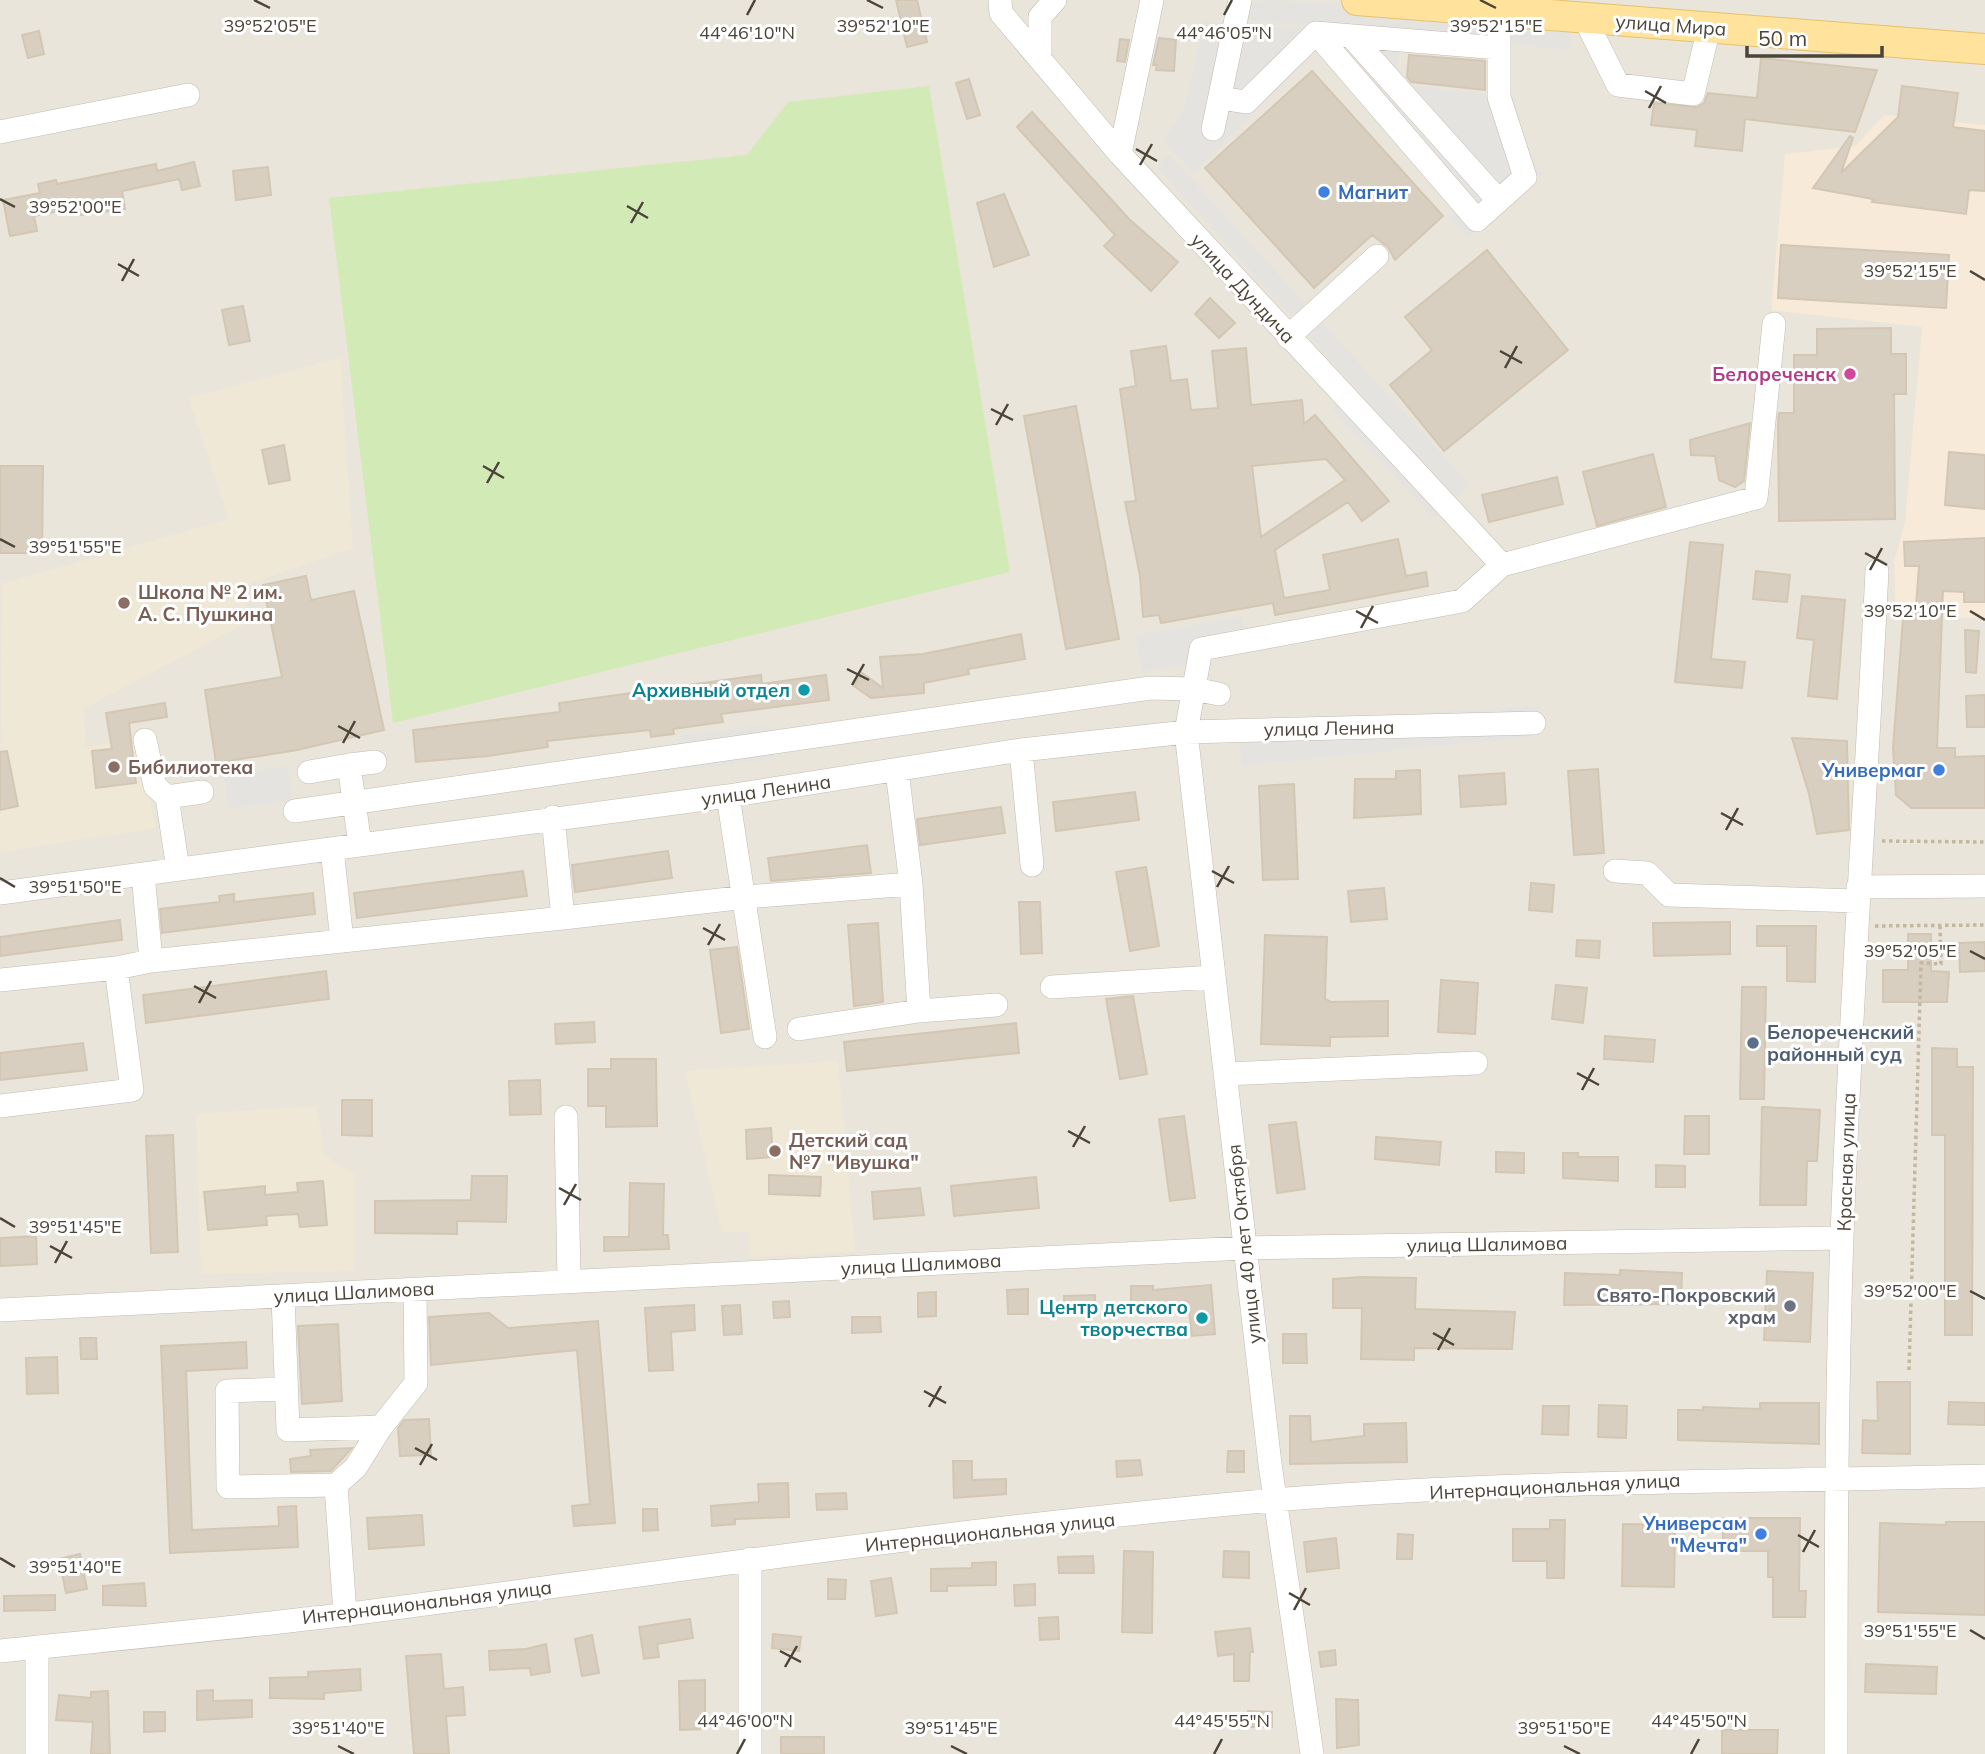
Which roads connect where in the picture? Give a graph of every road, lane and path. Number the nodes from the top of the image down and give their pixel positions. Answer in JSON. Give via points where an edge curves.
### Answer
{"nodes":[{"id":1,"x":1055,"y":0,"type":"edge"},
{"id":2,"x":1153,"y":0,"type":"edge"},
{"id":3,"x":1240,"y":0,"type":"edge"},
{"id":4,"x":1357,"y":0,"type":"edge"},
{"id":5,"x":996,"y":4,"type":"edge"},
{"id":6,"x":1499,"y":10,"type":"junction"},
{"id":7,"x":1585,"y":19,"type":"junction"},
{"id":8,"x":1709,"y":28,"type":"junction"},
{"id":9,"x":1316,"y":33,"type":"junction"},
{"id":10,"x":1351,"y":36,"type":"junction"},
{"id":11,"x":1499,"y":48,"type":"junction"},
{"id":12,"x":1985,"y":49,"type":"edge"},
{"id":13,"x":1040,"y":60,"type":"junction"},
{"id":14,"x":188,"y":95,"type":"dead end"},
{"id":15,"x":1220,"y":97,"type":"junction"},
{"id":16,"x":1213,"y":129,"type":"dead end"},
{"id":17,"x":0,"y":132,"type":"edge"},
{"id":18,"x":1120,"y":154,"type":"junction"},
{"id":19,"x":1498,"y":200,"type":"junction"},
{"id":20,"x":1377,"y":256,"type":"dead end"},
{"id":21,"x":1774,"y":324,"type":"dead end"},
{"id":22,"x":1288,"y":337,"type":"junction"},
{"id":23,"x":1502,"y":565,"type":"junction"},
{"id":24,"x":1877,"y":571,"type":"dead end"},
{"id":25,"x":1194,"y":689,"type":"junction"},
{"id":26,"x":1219,"y":694,"type":"dead end"},
{"id":27,"x":1534,"y":723,"type":"dead end"},
{"id":28,"x":1186,"y":732,"type":"junction"},
{"id":29,"x":145,"y":740,"type":"dead end"},
{"id":30,"x":1021,"y":750,"type":"junction"},
{"id":31,"x":374,"y":762,"type":"dead end"},
{"id":32,"x":349,"y":765,"type":"junction"},
{"id":33,"x":897,"y":771,"type":"junction"},
{"id":34,"x":309,"y":772,"type":"dead end"},
{"id":35,"x":202,"y":792,"type":"dead end"},
{"id":36,"x":728,"y":796,"type":"junction"},
{"id":37,"x":167,"y":797,"type":"junction"},
{"id":38,"x":354,"y":803,"type":"junction"},
{"id":39,"x":295,"y":811,"type":"dead end"},
{"id":40,"x":553,"y":817,"type":"junction"},
{"id":41,"x":1863,"y":841,"type":"junction"},
{"id":42,"x":1985,"y":842,"type":"edge"},
{"id":43,"x":360,"y":845,"type":"junction"},
{"id":44,"x":332,"y":849,"type":"junction"},
{"id":45,"x":1032,"y":865,"type":"dead end"},
{"id":46,"x":178,"y":869,"type":"junction"},
{"id":47,"x":1615,"y":871,"type":"dead end"},
{"id":48,"x":1985,"y":873,"type":"edge"},
{"id":49,"x":143,"y":874,"type":"junction"},
{"id":50,"x":911,"y":884,"type":"junction"},
{"id":51,"x":1859,"y":887,"type":"junction"},
{"id":52,"x":1985,"y":887,"type":"edge"},
{"id":53,"x":0,"y":893,"type":"edge"},
{"id":54,"x":746,"y":897,"type":"junction"},
{"id":55,"x":563,"y":918,"type":"junction"},
{"id":56,"x":1985,"y":925,"type":"edge"},
{"id":57,"x":1856,"y":926,"type":"junction"},
{"id":58,"x":1940,"y":927,"type":"junction"},
{"id":59,"x":342,"y":941,"type":"junction"},
{"id":60,"x":151,"y":961,"type":"junction"},
{"id":61,"x":116,"y":968,"type":"junction"},
{"id":62,"x":1214,"y":977,"type":"junction"},
{"id":63,"x":0,"y":981,"type":"edge"},
{"id":64,"x":1052,"y":987,"type":"dead end"},
{"id":65,"x":996,"y":1005,"type":"dead end"},
{"id":66,"x":919,"y":1011,"type":"junction"},
{"id":67,"x":799,"y":1029,"type":"dead end"},
{"id":68,"x":765,"y":1037,"type":"dead end"},
{"id":69,"x":1476,"y":1063,"type":"dead end"},
{"id":70,"x":1225,"y":1074,"type":"junction"},
{"id":71,"x":0,"y":1106,"type":"edge"},
{"id":72,"x":566,"y":1117,"type":"dead end"},
{"id":73,"x":1842,"y":1238,"type":"junction"},
{"id":74,"x":1244,"y":1248,"type":"junction"},
{"id":75,"x":569,"y":1281,"type":"junction"},
{"id":76,"x":415,"y":1290,"type":"junction"},
{"id":77,"x":284,"y":1296,"type":"junction"},
{"id":78,"x":0,"y":1310,"type":"edge"},
{"id":79,"x":1909,"y":1370,"type":"dead end"},
{"id":80,"x":285,"y":1389,"type":"junction"},
{"id":81,"x":381,"y":1427,"type":"junction"},
{"id":82,"x":1985,"y":1475,"type":"edge"},
{"id":83,"x":1836,"y":1481,"type":"junction"},
{"id":84,"x":336,"y":1485,"type":"junction"},
{"id":85,"x":1275,"y":1500,"type":"junction"},
{"id":86,"x":750,"y":1559,"type":"junction"},
{"id":87,"x":345,"y":1614,"type":"junction"},
{"id":88,"x":37,"y":1647,"type":"junction"},
{"id":89,"x":0,"y":1651,"type":"edge"},
{"id":90,"x":37,"y":1754,"type":"edge"},
{"id":91,"x":750,"y":1754,"type":"edge"},
{"id":92,"x":1312,"y":1754,"type":"edge"},
{"id":93,"x":1836,"y":1754,"type":"edge"}],
"edges":[{"from":1,"to":13,"type":"street","via":[[1040,17]]},
{"from":2,"to":18,"type":"street"},
{"from":3,"to":15,"type":"street"},
{"from":4,"to":6,"type":"main road","name":"улица Мира"},
{"from":5,"to":13,"type":"street","name":"улица Дундича"},
{"from":6,"to":7,"type":"main road","name":"улица Мира"},
{"from":6,"to":11,"type":"street"},
{"from":7,"to":8,"type":"main road","name":"улица Мира"},
{"from":7,"to":8,"type":"street","via":[[1618,85],[1693,94]]},
{"from":8,"to":12,"type":"main road","name":"улица Мира"},
{"from":9,"to":10,"type":"street"},
{"from":9,"to":15,"type":"street","via":[[1246,102]]},
{"from":9,"to":19,"type":"street","via":[[1476,220]]},
{"from":10,"to":11,"type":"street"},
{"from":10,"to":19,"type":"street"},
{"from":11,"to":19,"type":"street","via":[[1499,97],[1525,177]]},
{"from":13,"to":18,"type":"street","name":"улица Дундича"},
{"from":14,"to":17,"type":"street"},
{"from":15,"to":16,"type":"street"},
{"from":18,"to":22,"type":"street","name":"улица Дундича"},
{"from":20,"to":22,"type":"street"},
{"from":21,"to":23,"type":"street","via":[[1756,498]]},
{"from":22,"to":23,"type":"street","name":"улица Дундича"},
{"from":23,"to":25,"type":"street","name":"улица 40 лет Октября","via":[[1462,601],[1202,649]]},
{"from":24,"to":41,"type":"street","name":"Красная улица"},
{"from":25,"to":26,"type":"street"},
{"from":25,"to":28,"type":"street","name":"улица 40 лет Октября"},
{"from":25,"to":38,"type":"street","via":[[1150,688]]},
{"from":27,"to":28,"type":"street","name":"улица Ленина"},
{"from":28,"to":30,"type":"street","name":"улица Ленина"},
{"from":28,"to":62,"type":"street","name":"улица 40 лет Октября"},
{"from":29,"to":37,"type":"street","via":[[155,786]]},
{"from":30,"to":33,"type":"street","name":"улица Ленина"},
{"from":30,"to":45,"type":"street"},
{"from":31,"to":32,"type":"street"},
{"from":32,"to":34,"type":"street"},
{"from":32,"to":38,"type":"street"},
{"from":33,"to":36,"type":"street","name":"улица Ленина"},
{"from":33,"to":50,"type":"street"},
{"from":35,"to":37,"type":"street"},
{"from":36,"to":40,"type":"street","name":"улица Ленина"},
{"from":36,"to":54,"type":"street"},
{"from":37,"to":46,"type":"street"},
{"from":38,"to":39,"type":"street"},
{"from":38,"to":43,"type":"street"},
{"from":40,"to":43,"type":"street","name":"улица Ленина"},
{"from":40,"to":55,"type":"street"},
{"from":41,"to":42,"type":"path"},
{"from":41,"to":51,"type":"street","name":"Красная улица"},
{"from":43,"to":44,"type":"street","name":"улица Ленина"},
{"from":44,"to":46,"type":"street","name":"улица Ленина"},
{"from":44,"to":59,"type":"street"},
{"from":46,"to":49,"type":"street","name":"улица Ленина"},
{"from":47,"to":51,"type":"street","via":[[1647,873],[1669,895]]},
{"from":48,"to":51,"type":"street"},
{"from":49,"to":53,"type":"street","name":"улица Ленина"},
{"from":49,"to":60,"type":"street"},
{"from":50,"to":54,"type":"street"},
{"from":50,"to":66,"type":"street"},
{"from":51,"to":52,"type":"street"},
{"from":51,"to":57,"type":"street","name":"Красная улица"},
{"from":54,"to":55,"type":"street"},
{"from":54,"to":68,"type":"street"},
{"from":55,"to":59,"type":"street"},
{"from":56,"to":58,"type":"path"},
{"from":57,"to":58,"type":"path"},
{"from":57,"to":73,"type":"street","name":"Красная улица"},
{"from":58,"to":79,"type":"path","via":[[1941,964],[1921,964]]},
{"from":59,"to":60,"type":"street"},
{"from":60,"to":61,"type":"street"},
{"from":61,"to":63,"type":"street"},
{"from":61,"to":71,"type":"street","via":[[132,1090]]},
{"from":62,"to":64,"type":"street"},
{"from":62,"to":70,"type":"street","name":"улица 40 лет Октября"},
{"from":65,"to":66,"type":"street"},
{"from":66,"to":67,"type":"street"},
{"from":69,"to":70,"type":"street"},
{"from":70,"to":74,"type":"street","name":"улица 40 лет Октября"},
{"from":72,"to":75,"type":"street"},
{"from":73,"to":74,"type":"street","name":"улица Шалимова"},
{"from":73,"to":83,"type":"street","name":"Красная улица"},
{"from":74,"to":75,"type":"street","name":"улица Шалимова"},
{"from":74,"to":85,"type":"street","name":"улица 40 лет Октября"},
{"from":75,"to":76,"type":"street","name":"улица Шалимова"},
{"from":76,"to":77,"type":"street","name":"улица Шалимова"},
{"from":76,"to":81,"type":"street","via":[[416,1383]]},
{"from":77,"to":78,"type":"street","name":"улица Шалимова"},
{"from":77,"to":80,"type":"street"},
{"from":80,"to":81,"type":"street","via":[[288,1430]]},
{"from":80,"to":84,"type":"street","via":[[227,1391],[228,1487]]},
{"from":81,"to":84,"type":"street","via":[[356,1467]]},
{"from":82,"to":83,"type":"street","name":"Интернациональная улица"},
{"from":83,"to":85,"type":"street","name":"Интернациональная улица","via":[[1684,1480]]},
{"from":83,"to":93,"type":"street","name":"Красная улица"},
{"from":84,"to":87,"type":"street"},
{"from":85,"to":86,"type":"street","name":"Интернациональная улица"},
{"from":85,"to":92,"type":"street","name":"улица 40 лет Октября"},
{"from":86,"to":87,"type":"street","name":"Интернациональная улица"},
{"from":86,"to":91,"type":"street"},
{"from":87,"to":88,"type":"street","name":"Интернациональная улица"},
{"from":88,"to":89,"type":"street","name":"Интернациональная улица"},
{"from":88,"to":90,"type":"street"}]}
